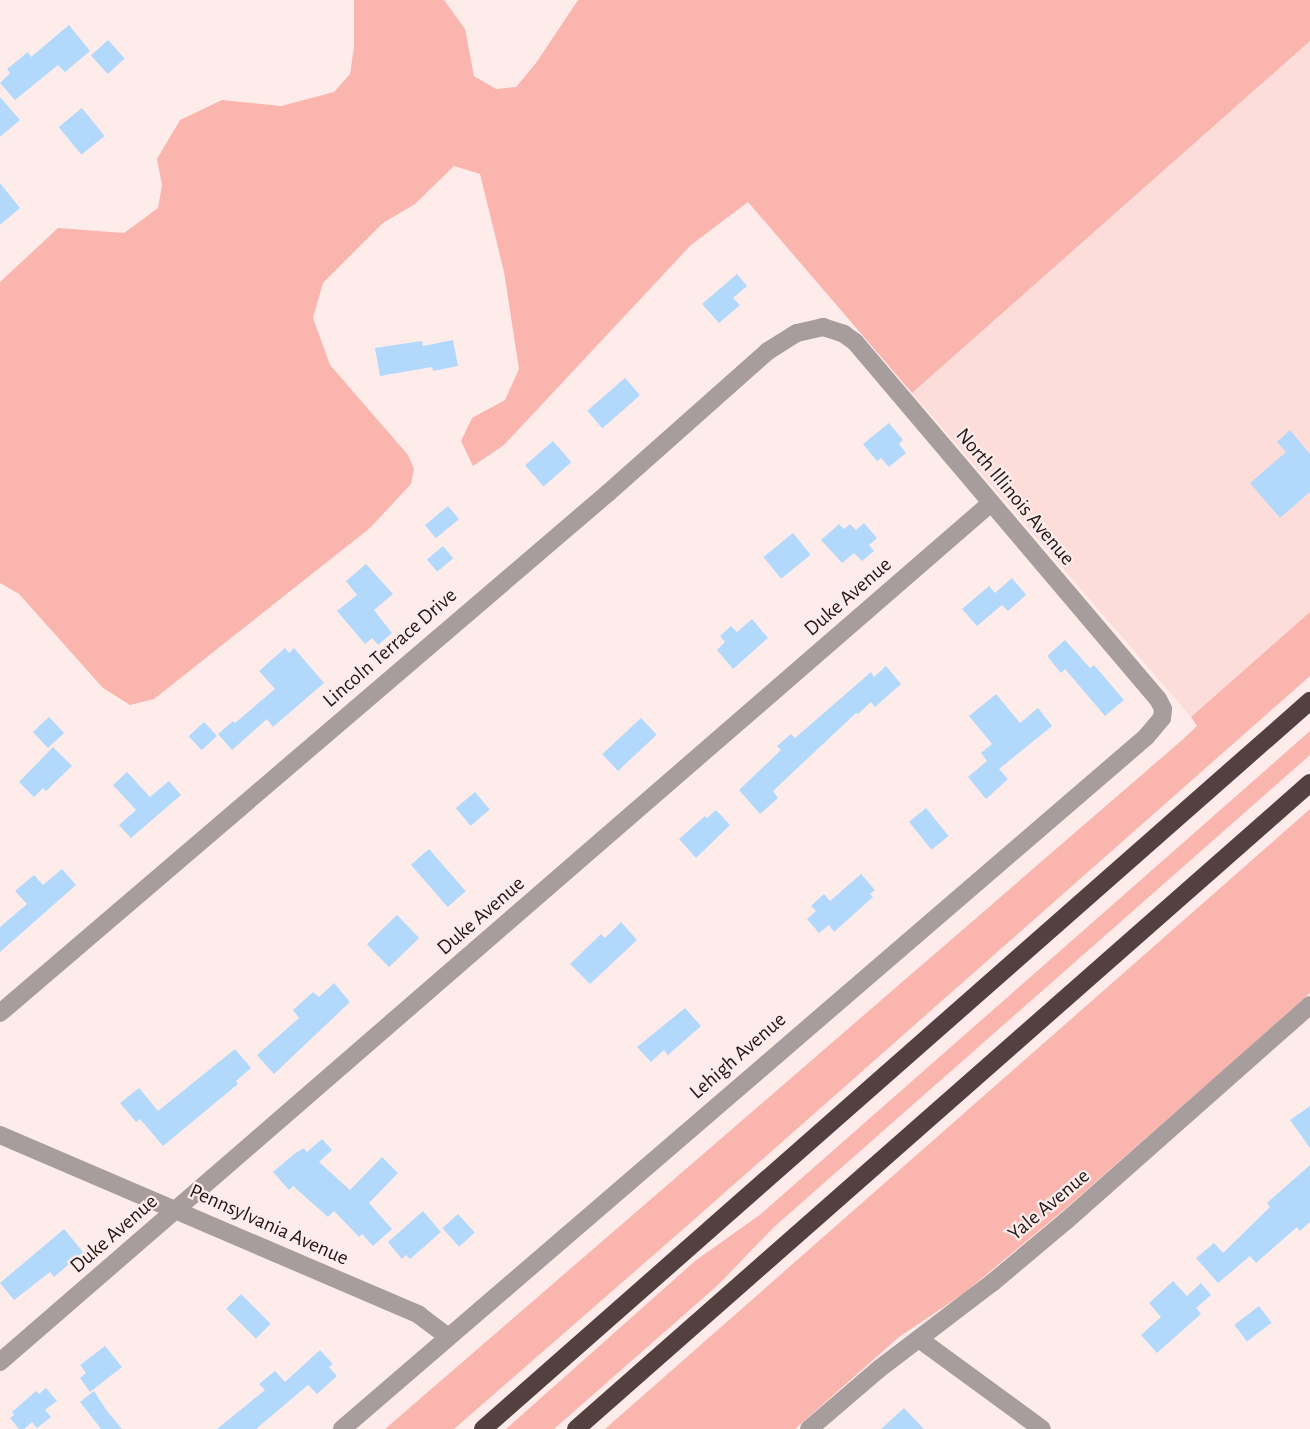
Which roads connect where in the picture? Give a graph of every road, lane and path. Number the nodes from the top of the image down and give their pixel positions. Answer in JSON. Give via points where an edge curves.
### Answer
{"nodes":[{"id":1,"x":815,"y":328,"type":"joint"},
{"id":2,"x":991,"y":503,"type":"junction"},
{"id":3,"x":1310,"y":701,"type":"edge"},
{"id":4,"x":1162,"y":718,"type":"joint"},
{"id":5,"x":1310,"y":783,"type":"edge"},
{"id":6,"x":1310,"y":1005,"type":"edge"},
{"id":7,"x":0,"y":1013,"type":"edge"},
{"id":8,"x":0,"y":1135,"type":"edge"},
{"id":9,"x":177,"y":1210,"type":"junction"},
{"id":10,"x":448,"y":1337,"type":"junction"},
{"id":11,"x":919,"y":1339,"type":"junction"},
{"id":12,"x":0,"y":1362,"type":"edge"},
{"id":13,"x":342,"y":1429,"type":"edge"},
{"id":14,"x":483,"y":1429,"type":"edge"},
{"id":15,"x":576,"y":1429,"type":"edge"},
{"id":16,"x":809,"y":1429,"type":"edge"},
{"id":17,"x":1042,"y":1429,"type":"edge"}],
"edges":[{"from":1,"to":2,"type":"street","name":"North Illinois Avenue","via":[[832,329],[855,342]]},
{"from":1,"to":7,"type":"street","name":"Lincoln Terrace Drive","via":[[797,333],[768,351],[608,493]]},
{"from":2,"to":4,"type":"street","name":"North Illinois Avenue","via":[[1158,699]]},
{"from":2,"to":9,"type":"street","name":"Duke Avenue"},
{"from":3,"to":14,"type":"highway"},
{"from":4,"to":10,"type":"street","name":"Lehigh Avenue","via":[[1146,737]]},
{"from":5,"to":15,"type":"highway"},
{"from":6,"to":11,"type":"street","name":"Yale Avenue","via":[[1066,1221]]},
{"from":8,"to":9,"type":"street","name":"Pennsylvania Avenue"},
{"from":9,"to":10,"type":"street","name":"Pennsylvania Avenue","via":[[419,1315]]},
{"from":9,"to":12,"type":"street","name":"Duke Avenue"},
{"from":10,"to":13,"type":"street","name":"Lehigh Avenue"},
{"from":11,"to":16,"type":"street","name":"Yale Avenue"},
{"from":11,"to":17,"type":"street"}]}
